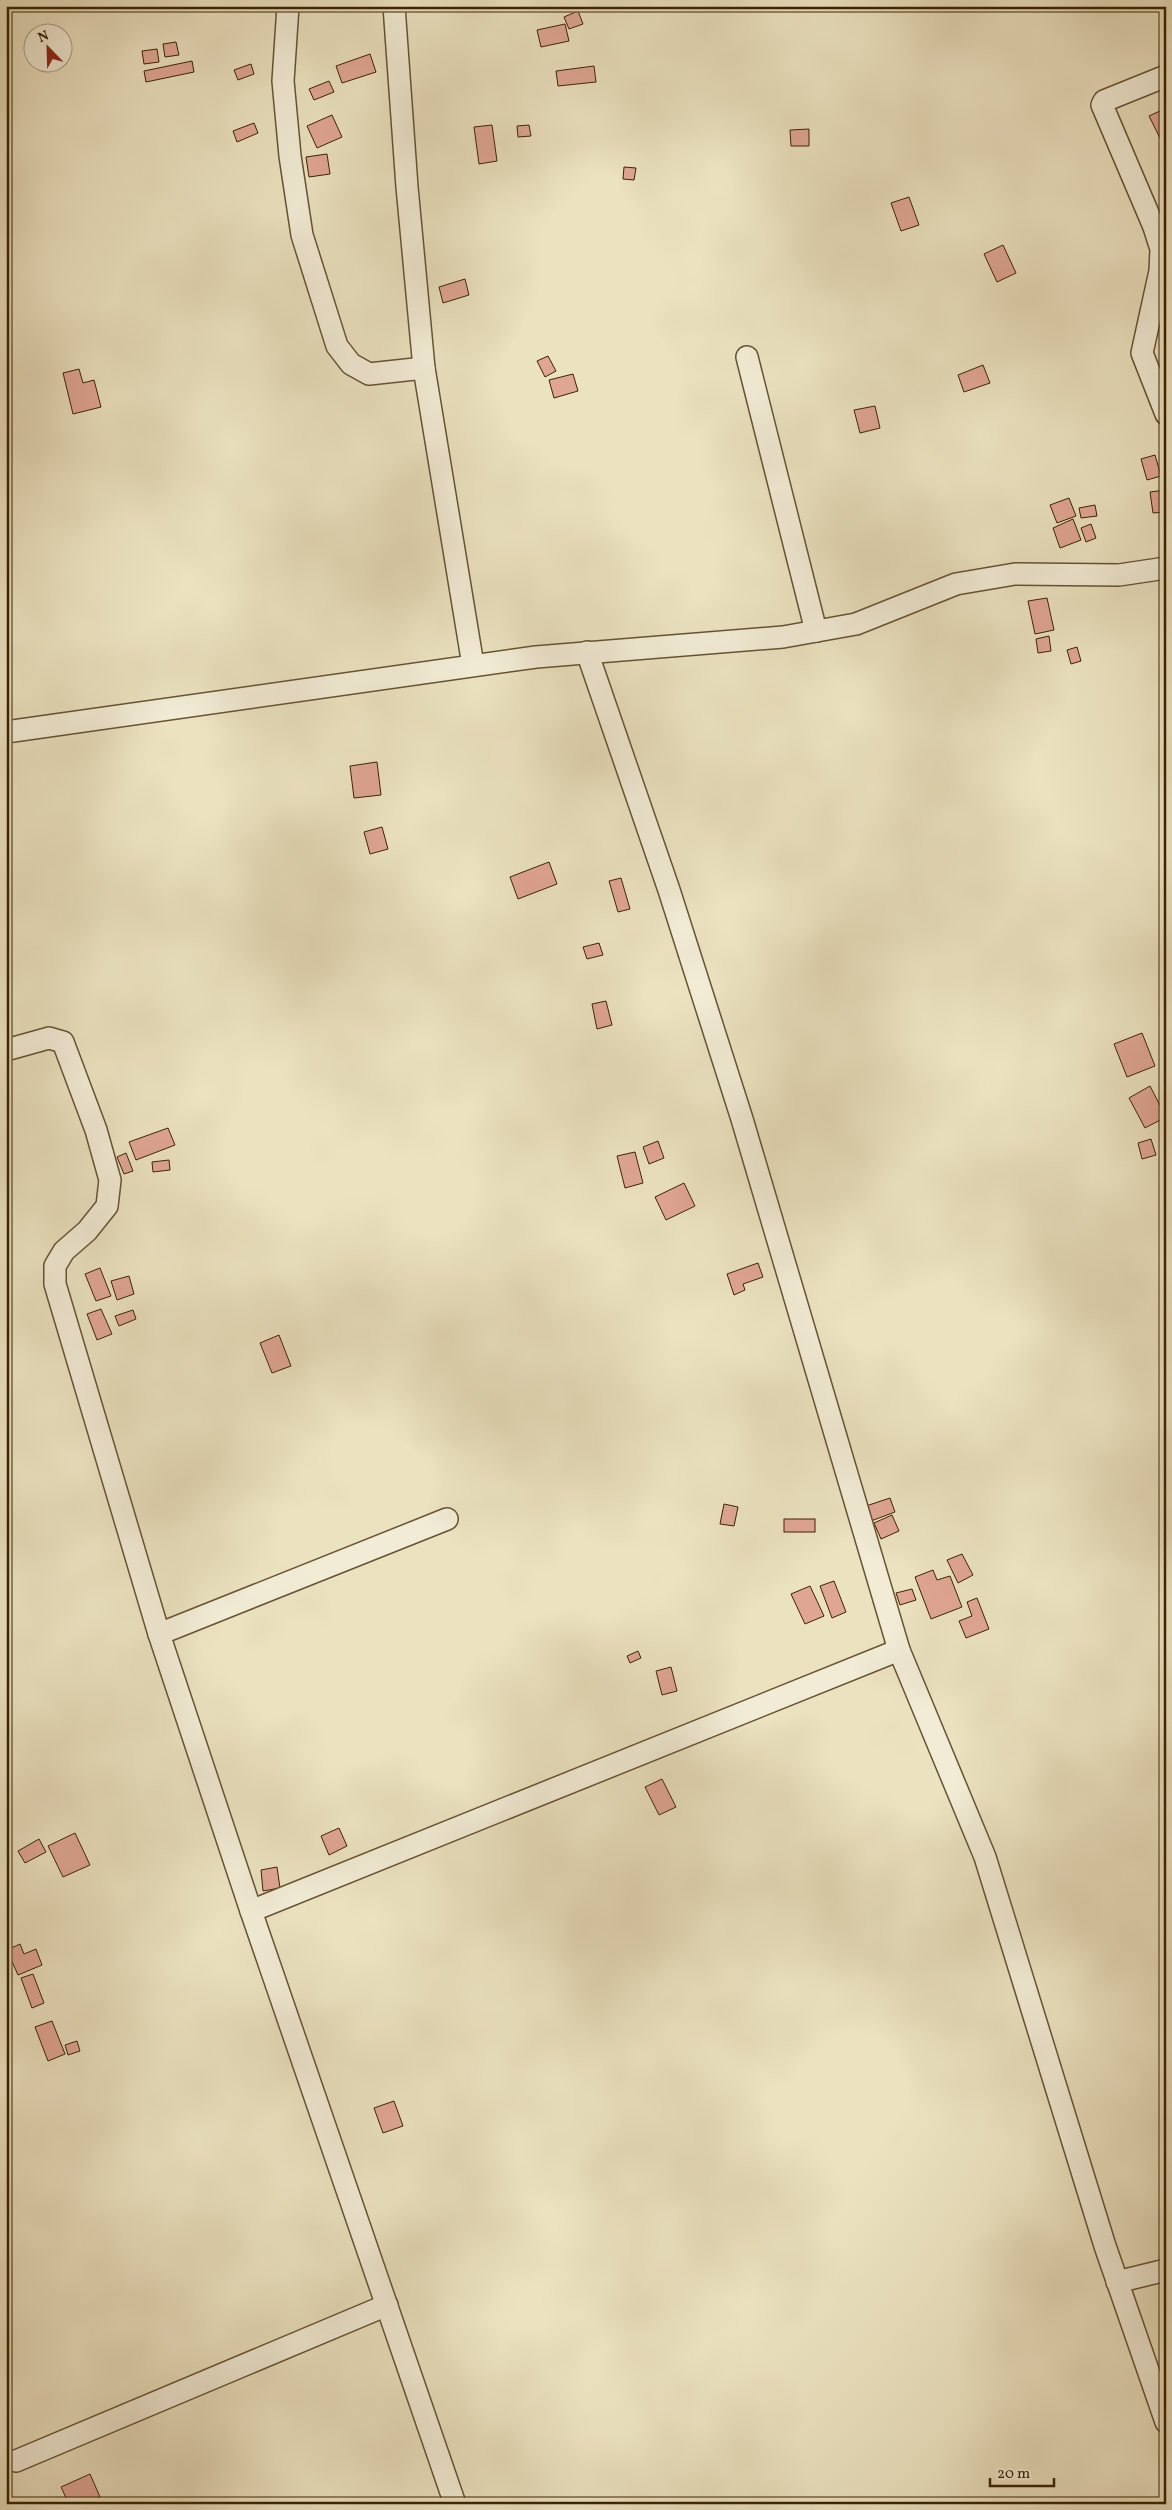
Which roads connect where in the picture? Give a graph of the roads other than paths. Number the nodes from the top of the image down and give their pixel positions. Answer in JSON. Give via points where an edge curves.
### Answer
{"nodes":[{"id":1,"x":288,"y":6,"type":"edge"},
{"id":2,"x":394,"y":6,"type":"edge"},
{"id":3,"x":1166,"y":76,"type":"edge"},
{"id":4,"x":747,"y":357,"type":"dead end"},
{"id":5,"x":424,"y":368,"type":"junction"},
{"id":6,"x":1166,"y":414,"type":"edge"},
{"id":7,"x":1166,"y":568,"type":"edge"},
{"id":8,"x":816,"y":631,"type":"junction"},
{"id":9,"x":588,"y":652,"type":"junction"},
{"id":10,"x":473,"y":665,"type":"junction"},
{"id":11,"x":6,"y":732,"type":"edge"},
{"id":12,"x":6,"y":1050,"type":"edge"},
{"id":13,"x":447,"y":1519,"type":"dead end"},
{"id":14,"x":159,"y":1634,"type":"junction"},
{"id":15,"x":899,"y":1650,"type":"junction"},
{"id":16,"x":251,"y":1911,"type":"junction"},
{"id":17,"x":1166,"y":2270,"type":"edge"},
{"id":18,"x":1117,"y":2282,"type":"junction"},
{"id":19,"x":387,"y":2305,"type":"junction"},
{"id":20,"x":1166,"y":2422,"type":"edge"},
{"id":21,"x":16,"y":2462,"type":"dead end"},
{"id":22,"x":455,"y":2504,"type":"edge"}],
"edges":[{"from":1,"to":5,"type":"street","via":[[283,81],[291,164],[302,236],[337,346],[351,364],[370,374]]},
{"from":2,"to":5,"type":"street"},
{"from":3,"to":6,"type":"street","via":[[1104,101],[1102,105],[1161,249],[1160,271],[1142,352]]},
{"from":4,"to":8,"type":"street"},
{"from":5,"to":10,"type":"street"},
{"from":7,"to":8,"type":"street","via":[[1119,575],[1007,575],[956,584],[856,624]]},
{"from":8,"to":9,"type":"street","via":[[783,637]]},
{"from":9,"to":10,"type":"street"},
{"from":9,"to":15,"type":"street","via":[[669,890],[742,1120]]},
{"from":10,"to":11,"type":"street"},
{"from":12,"to":14,"type":"street","via":[[49,1038],[63,1042],[96,1130],[110,1180],[107,1206],[87,1231],[64,1251],[55,1266],[55,1284]]},
{"from":13,"to":14,"type":"street"},
{"from":14,"to":16,"type":"street"},
{"from":15,"to":16,"type":"street"},
{"from":15,"to":18,"type":"street","via":[[985,1857]]},
{"from":16,"to":19,"type":"street"},
{"from":17,"to":18,"type":"street"},
{"from":18,"to":20,"type":"street"},
{"from":19,"to":21,"type":"street"},
{"from":19,"to":22,"type":"street"}]}
